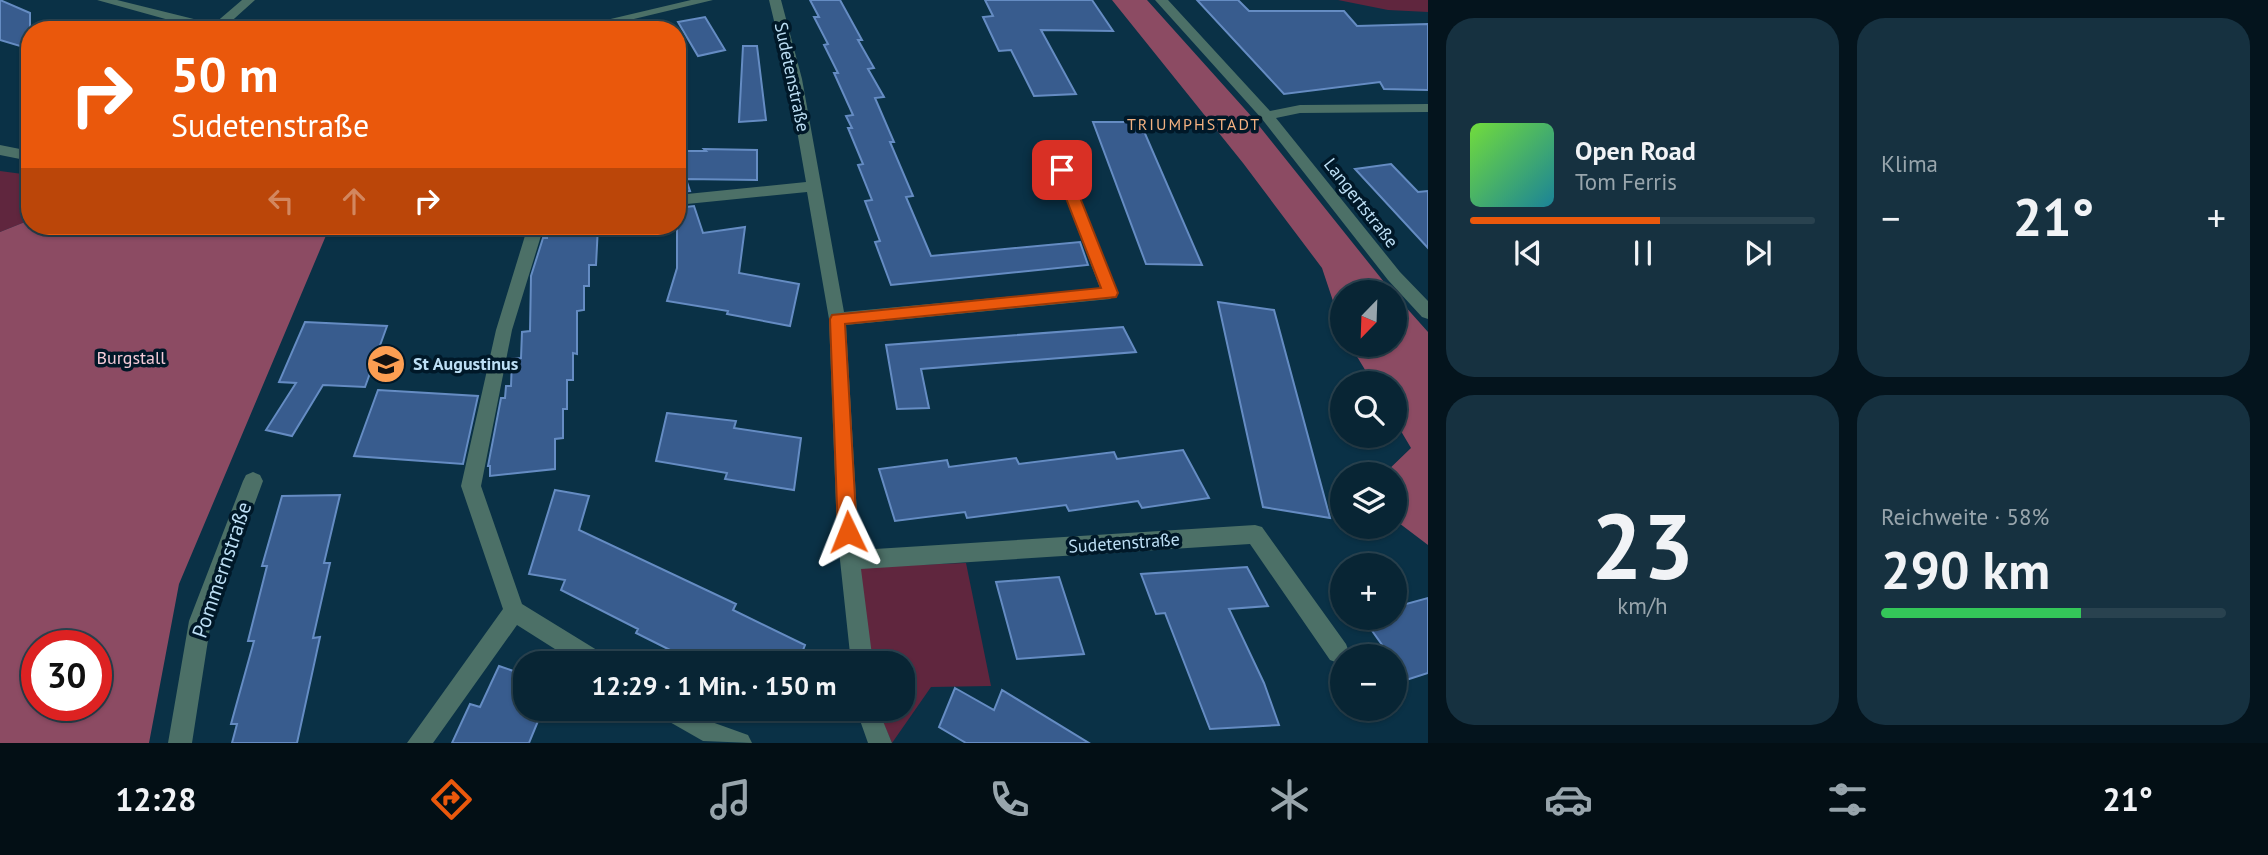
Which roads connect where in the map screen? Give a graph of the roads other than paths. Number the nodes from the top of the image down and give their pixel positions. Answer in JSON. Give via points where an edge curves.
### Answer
{"nodes":[{"id":1,"x":103,"y":0,"type":"edge"},
{"id":2,"x":250,"y":0,"type":"edge"},
{"id":3,"x":707,"y":0,"type":"edge"},
{"id":4,"x":775,"y":0,"type":"edge"},
{"id":5,"x":1161,"y":0,"type":"edge"},
{"id":6,"x":186,"y":21,"type":"edge"},
{"id":7,"x":227,"y":21,"type":"edge"},
{"id":8,"x":611,"y":21,"type":"edge"},
{"id":9,"x":1428,"y":108,"type":"edge"},
{"id":10,"x":1267,"y":116,"type":"junction"},
{"id":11,"x":0,"y":150,"type":"edge"},
{"id":12,"x":21,"y":154,"type":"edge"},
{"id":13,"x":1062,"y":170,"type":"dead end"},
{"id":14,"x":815,"y":186,"type":"junction"},
{"id":15,"x":686,"y":199,"type":"edge"},
{"id":16,"x":533,"y":235,"type":"edge"},
{"id":17,"x":1428,"y":313,"type":"edge"},
{"id":18,"x":838,"y":319,"type":"junction"},
{"id":19,"x":253,"y":481,"type":"dead end"},
{"id":20,"x":850,"y":560,"type":"junction"},
{"id":21,"x":513,"y":611,"type":"junction"},
{"id":22,"x":1332,"y":644,"type":"edge"},
{"id":23,"x":578,"y":651,"type":"edge"},
{"id":24,"x":861,"y":651,"type":"edge"},
{"id":25,"x":688,"y":721,"type":"edge"},
{"id":26,"x":872,"y":721,"type":"edge"},
{"id":27,"x":180,"y":743,"type":"edge"},
{"id":28,"x":419,"y":743,"type":"edge"},
{"id":29,"x":740,"y":743,"type":"edge"},
{"id":30,"x":880,"y":743,"type":"edge"}],
"edges":[{"from":1,"to":6,"type":"street"},
{"from":2,"to":7,"type":"street"},
{"from":3,"to":8,"type":"street"},
{"from":4,"to":14,"type":"street","name":"Sudetenstraße"},
{"from":5,"to":10,"type":"street","name":"Langertstraße"},
{"from":9,"to":10,"type":"street","via":[[1300,108]]},
{"from":10,"to":17,"type":"street","name":"Langertstraße"},
{"from":11,"to":12,"type":"street"},
{"from":13,"to":18,"type":"street","via":[[1110,293]]},
{"from":14,"to":15,"type":"street"},
{"from":14,"to":18,"type":"street","name":"Sudetenstraße"},
{"from":16,"to":21,"type":"street","via":[[504,330],[471,486]]},
{"from":18,"to":20,"type":"street","name":"Sudetenstraße"},
{"from":19,"to":27,"type":"street","name":"Pommernstraße","via":[[200,621]]},
{"from":20,"to":22,"type":"street","name":"Sudetenstraße","via":[[1255,534]]},
{"from":20,"to":24,"type":"street","name":"Sudetenstraße"},
{"from":21,"to":23,"type":"street"},
{"from":21,"to":28,"type":"street"},
{"from":25,"to":29,"type":"street"},
{"from":26,"to":30,"type":"street"}]}
